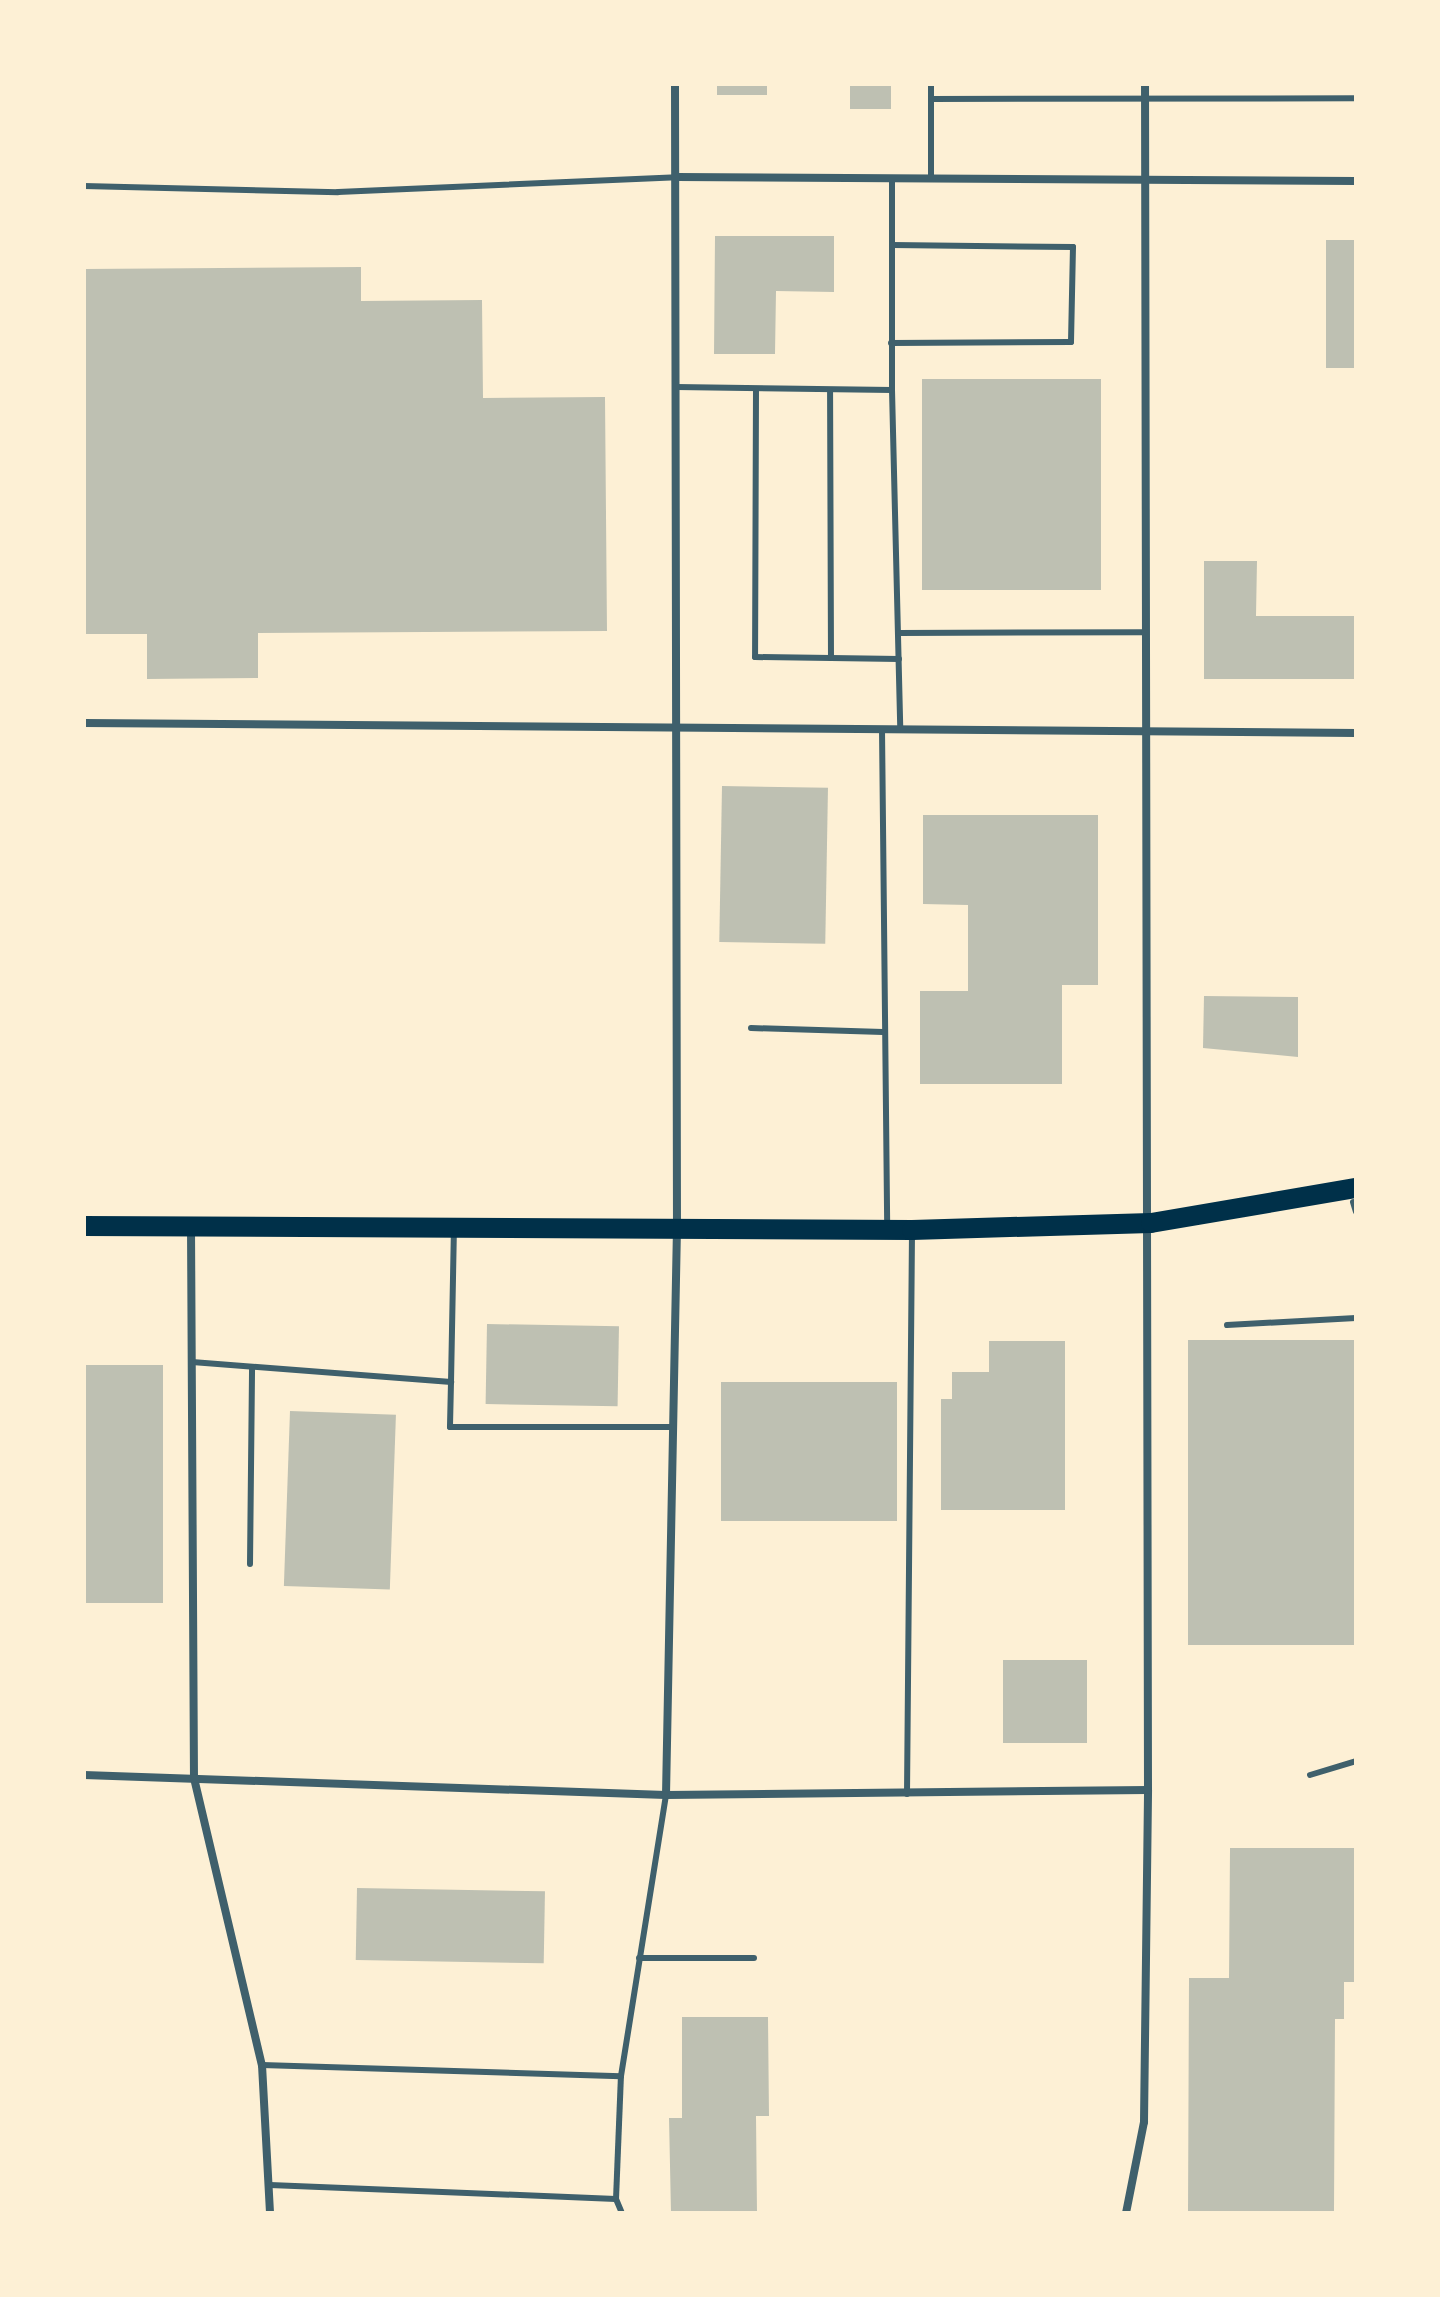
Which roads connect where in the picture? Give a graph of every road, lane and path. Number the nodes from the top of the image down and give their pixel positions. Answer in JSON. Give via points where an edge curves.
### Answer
{"nodes":[{"id":1,"x":675,"y":84,"type":"edge"},
{"id":2,"x":931,"y":84,"type":"edge"},
{"id":3,"x":1145,"y":84,"type":"edge"},
{"id":4,"x":1356,"y":98,"type":"edge"},
{"id":5,"x":931,"y":99,"type":"junction"},
{"id":6,"x":1145,"y":99,"type":"junction"},
{"id":7,"x":931,"y":175,"type":"junction"},
{"id":8,"x":892,"y":176,"type":"junction"},
{"id":9,"x":677,"y":177,"type":"junction"},
{"id":10,"x":1146,"y":179,"type":"junction"},
{"id":11,"x":1356,"y":181,"type":"edge"},
{"id":12,"x":84,"y":186,"type":"edge"},
{"id":13,"x":892,"y":245,"type":"junction"},
{"id":14,"x":891,"y":343,"type":"junction"},
{"id":15,"x":676,"y":387,"type":"junction"},
{"id":16,"x":756,"y":389,"type":"junction"},
{"id":17,"x":892,"y":390,"type":"junction"},
{"id":18,"x":830,"y":391,"type":"junction"},
{"id":19,"x":1146,"y":632,"type":"junction"},
{"id":20,"x":899,"y":633,"type":"junction"},
{"id":21,"x":831,"y":658,"type":"junction"},
{"id":22,"x":899,"y":659,"type":"junction"},
{"id":23,"x":84,"y":723,"type":"edge"},
{"id":24,"x":676,"y":726,"type":"junction"},
{"id":25,"x":882,"y":729,"type":"junction"},
{"id":26,"x":900,"y":729,"type":"junction"},
{"id":27,"x":1147,"y":732,"type":"junction"},
{"id":28,"x":1356,"y":733,"type":"edge"},
{"id":29,"x":751,"y":1028,"type":"dead end"},
{"id":30,"x":883,"y":1032,"type":"junction"},
{"id":31,"x":1355,"y":1201,"type":"edge"},
{"id":32,"x":1151,"y":1223,"type":"junction"},
{"id":33,"x":84,"y":1226,"type":"edge"},
{"id":34,"x":191,"y":1227,"type":"junction"},
{"id":35,"x":454,"y":1228,"type":"junction"},
{"id":36,"x":677,"y":1229,"type":"junction"},
{"id":37,"x":887,"y":1230,"type":"junction"},
{"id":38,"x":912,"y":1230,"type":"junction"},
{"id":39,"x":1356,"y":1318,"type":"edge"},
{"id":40,"x":1227,"y":1325,"type":"dead end"},
{"id":41,"x":192,"y":1362,"type":"junction"},
{"id":42,"x":252,"y":1367,"type":"junction"},
{"id":43,"x":451,"y":1382,"type":"junction"},
{"id":44,"x":674,"y":1427,"type":"junction"},
{"id":45,"x":250,"y":1564,"type":"dead end"},
{"id":46,"x":1356,"y":1761,"type":"edge"},
{"id":47,"x":84,"y":1775,"type":"edge"},
{"id":48,"x":1310,"y":1775,"type":"dead end"},
{"id":49,"x":194,"y":1778,"type":"junction"},
{"id":50,"x":1148,"y":1790,"type":"junction"},
{"id":51,"x":907,"y":1794,"type":"junction"},
{"id":52,"x":666,"y":1795,"type":"junction"},
{"id":53,"x":639,"y":1958,"type":"junction"},
{"id":54,"x":754,"y":1958,"type":"dead end"},
{"id":55,"x":262,"y":2065,"type":"junction"},
{"id":56,"x":621,"y":2076,"type":"junction"},
{"id":57,"x":270,"y":2185,"type":"junction"},
{"id":58,"x":616,"y":2199,"type":"junction"},
{"id":59,"x":270,"y":2213,"type":"edge"},
{"id":60,"x":622,"y":2213,"type":"edge"},
{"id":61,"x":1126,"y":2213,"type":"edge"}],
"edges":[{"from":1,"to":9,"type":"street"},
{"from":2,"to":5,"type":"lane"},
{"from":3,"to":6,"type":"street"},
{"from":4,"to":6,"type":"lane"},
{"from":5,"to":6,"type":"lane"},
{"from":5,"to":7,"type":"lane"},
{"from":6,"to":10,"type":"street"},
{"from":7,"to":8,"type":"street"},
{"from":7,"to":10,"type":"street"},
{"from":8,"to":9,"type":"street"},
{"from":8,"to":13,"type":"lane"},
{"from":9,"to":12,"type":"lane","via":[[338,192]]},
{"from":9,"to":15,"type":"street"},
{"from":10,"to":11,"type":"street"},
{"from":10,"to":19,"type":"street"},
{"from":13,"to":14,"type":"lane"},
{"from":13,"to":14,"type":"lane","via":[[1073,247],[1071,342]]},
{"from":14,"to":17,"type":"lane"},
{"from":15,"to":16,"type":"lane"},
{"from":15,"to":24,"type":"street"},
{"from":16,"to":18,"type":"lane"},
{"from":16,"to":21,"type":"lane","via":[[755,657]]},
{"from":17,"to":18,"type":"lane"},
{"from":17,"to":20,"type":"lane"},
{"from":18,"to":21,"type":"lane"},
{"from":19,"to":20,"type":"lane"},
{"from":19,"to":27,"type":"street"},
{"from":20,"to":22,"type":"lane"},
{"from":21,"to":22,"type":"lane"},
{"from":22,"to":26,"type":"lane"},
{"from":23,"to":24,"type":"street"},
{"from":24,"to":25,"type":"street"},
{"from":24,"to":36,"type":"street"},
{"from":25,"to":26,"type":"street"},
{"from":25,"to":30,"type":"lane"},
{"from":26,"to":27,"type":"street"},
{"from":27,"to":28,"type":"street"},
{"from":27,"to":32,"type":"street"},
{"from":29,"to":30,"type":"lane"},
{"from":30,"to":37,"type":"lane"},
{"from":31,"to":32,"type":"main road","via":[[1299,1200]]},
{"from":32,"to":38,"type":"main road"},
{"from":32,"to":50,"type":"street"},
{"from":33,"to":34,"type":"main road"},
{"from":34,"to":35,"type":"main road"},
{"from":34,"to":41,"type":"street"},
{"from":35,"to":36,"type":"main road"},
{"from":35,"to":43,"type":"lane"},
{"from":36,"to":37,"type":"main road"},
{"from":36,"to":44,"type":"street"},
{"from":37,"to":38,"type":"main road"},
{"from":38,"to":51,"type":"lane"},
{"from":39,"to":40,"type":"lane"},
{"from":41,"to":42,"type":"lane"},
{"from":41,"to":49,"type":"street"},
{"from":42,"to":43,"type":"lane"},
{"from":42,"to":45,"type":"lane"},
{"from":43,"to":44,"type":"lane","via":[[450,1427]]},
{"from":44,"to":52,"type":"street"},
{"from":46,"to":48,"type":"lane"},
{"from":47,"to":49,"type":"street"},
{"from":49,"to":52,"type":"street"},
{"from":49,"to":55,"type":"street"},
{"from":50,"to":51,"type":"street"},
{"from":50,"to":61,"type":"street","via":[[1144,2122]]},
{"from":51,"to":52,"type":"street"},
{"from":52,"to":53,"type":"lane"},
{"from":53,"to":54,"type":"lane"},
{"from":53,"to":56,"type":"lane"},
{"from":55,"to":56,"type":"lane"},
{"from":55,"to":57,"type":"street"},
{"from":56,"to":58,"type":"lane"},
{"from":57,"to":58,"type":"lane"},
{"from":57,"to":59,"type":"street"},
{"from":58,"to":60,"type":"lane"}]}
